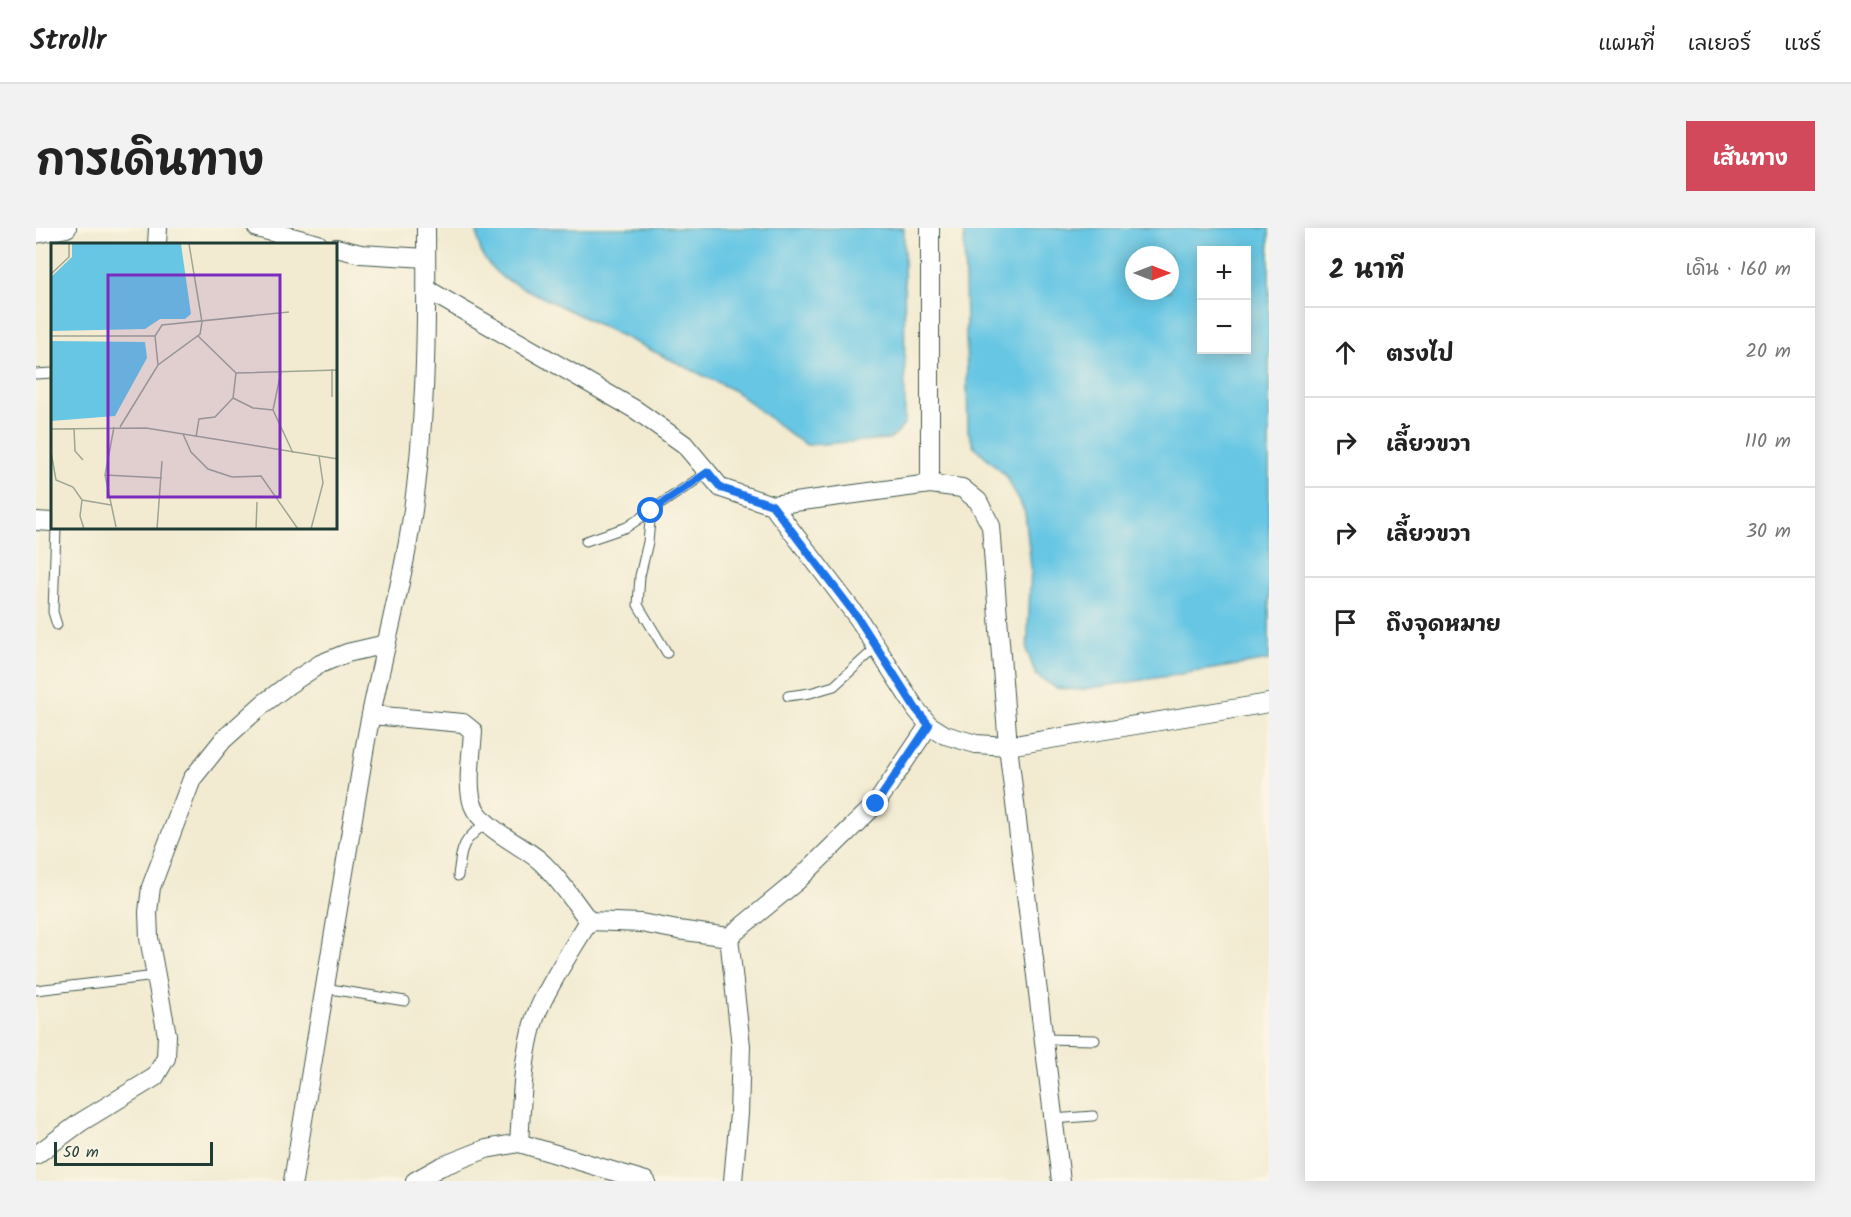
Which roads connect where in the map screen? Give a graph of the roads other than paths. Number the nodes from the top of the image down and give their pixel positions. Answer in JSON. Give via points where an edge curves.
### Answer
{"nodes":[{"id":1,"x":67,"y":228,"type":"edge"},
{"id":2,"x":158,"y":228,"type":"edge"},
{"id":3,"x":257,"y":228,"type":"edge"},
{"id":4,"x":426,"y":228,"type":"edge"},
{"id":5,"x":930,"y":228,"type":"edge"},
{"id":6,"x":36,"y":234,"type":"edge"},
{"id":7,"x":157,"y":243,"type":"edge"},
{"id":8,"x":314,"y":243,"type":"edge"},
{"id":9,"x":338,"y":248,"type":"edge"},
{"id":10,"x":426,"y":258,"type":"junction"},
{"id":11,"x":428,"y":290,"type":"junction"},
{"id":12,"x":51,"y":373,"type":"edge"},
{"id":13,"x":36,"y":374,"type":"edge"},
{"id":14,"x":708,"y":472,"type":"junction"},
{"id":15,"x":930,"y":484,"type":"junction"},
{"id":16,"x":772,"y":505,"type":"junction"},
{"id":17,"x":651,"y":511,"type":"junction"},
{"id":18,"x":36,"y":521,"type":"edge"},
{"id":19,"x":51,"y":522,"type":"edge"},
{"id":20,"x":56,"y":530,"type":"edge"},
{"id":21,"x":586,"y":541,"type":"dead end"},
{"id":22,"x":57,"y":625,"type":"dead end"},
{"id":23,"x":386,"y":644,"type":"junction"},
{"id":24,"x":877,"y":647,"type":"junction"},
{"id":25,"x":667,"y":653,"type":"dead end"},
{"id":26,"x":788,"y":696,"type":"dead end"},
{"id":27,"x":1269,"y":703,"type":"edge"},
{"id":28,"x":371,"y":715,"type":"junction"},
{"id":29,"x":929,"y":725,"type":"junction"},
{"id":30,"x":1008,"y":746,"type":"junction"},
{"id":31,"x":486,"y":822,"type":"junction"},
{"id":32,"x":458,"y":876,"type":"dead end"},
{"id":33,"x":589,"y":921,"type":"junction"},
{"id":34,"x":729,"y":937,"type":"junction"},
{"id":35,"x":156,"y":976,"type":"junction"},
{"id":36,"x":324,"y":988,"type":"junction"},
{"id":37,"x":36,"y":990,"type":"edge"},
{"id":38,"x":405,"y":1001,"type":"dead end"},
{"id":39,"x":1043,"y":1039,"type":"junction"},
{"id":40,"x":1095,"y":1040,"type":"dead end"},
{"id":41,"x":1093,"y":1116,"type":"dead end"},
{"id":42,"x":1053,"y":1119,"type":"junction"},
{"id":43,"x":519,"y":1143,"type":"junction"},
{"id":44,"x":36,"y":1155,"type":"edge"},
{"id":45,"x":293,"y":1181,"type":"edge"},
{"id":46,"x":416,"y":1181,"type":"edge"},
{"id":47,"x":646,"y":1181,"type":"edge"},
{"id":48,"x":733,"y":1181,"type":"edge"},
{"id":49,"x":1061,"y":1181,"type":"edge"}],
"edges":[{"from":1,"to":6,"type":"street"},
{"from":2,"to":7,"type":"street"},
{"from":3,"to":8,"type":"street"},
{"from":4,"to":10,"type":"street"},
{"from":5,"to":15,"type":"street"},
{"from":9,"to":10,"type":"street","via":[[361,254]]},
{"from":10,"to":11,"type":"street"},
{"from":11,"to":14,"type":"street","via":[[636,410],[684,444]]},
{"from":11,"to":23,"type":"street","via":[[422,435],[408,542]]},
{"from":12,"to":13,"type":"lane"},
{"from":14,"to":16,"type":"street","via":[[721,488]]},
{"from":14,"to":17,"type":"lane"},
{"from":15,"to":16,"type":"street"},
{"from":15,"to":30,"type":"street","via":[[962,488],[978,501],[991,526]]},
{"from":16,"to":24,"type":"street"},
{"from":17,"to":21,"type":"lane","via":[[627,527]]},
{"from":17,"to":25,"type":"lane","via":[[638,605]]},
{"from":18,"to":19,"type":"street"},
{"from":20,"to":22,"type":"lane","via":[[53,612]]},
{"from":23,"to":28,"type":"street"},
{"from":23,"to":35,"type":"street","via":[[320,664],[288,686],[223,740],[192,779],[152,887],[149,938]]},
{"from":24,"to":26,"type":"lane","via":[[834,687]]},
{"from":24,"to":29,"type":"street"},
{"from":27,"to":30,"type":"street"},
{"from":28,"to":31,"type":"street","via":[[463,723],[473,731],[471,792],[473,804]]},
{"from":28,"to":36,"type":"street"},
{"from":29,"to":30,"type":"street","via":[[945,735],[976,744]]},
{"from":29,"to":34,"type":"street","via":[[876,804],[797,881]]},
{"from":30,"to":39,"type":"street"},
{"from":31,"to":32,"type":"lane","via":[[465,839]]},
{"from":31,"to":33,"type":"street","via":[[539,860]]},
{"from":33,"to":34,"type":"street","via":[[641,923]]},
{"from":33,"to":43,"type":"street","via":[[539,1007],[531,1032]]},
{"from":34,"to":48,"type":"street","via":[[741,1046]]},
{"from":35,"to":37,"type":"lane"},
{"from":35,"to":44,"type":"street","via":[[167,1035],[166,1058],[155,1077]]},
{"from":36,"to":38,"type":"lane"},
{"from":36,"to":45,"type":"street"},
{"from":39,"to":40,"type":"lane"},
{"from":39,"to":42,"type":"street"},
{"from":41,"to":42,"type":"lane"},
{"from":42,"to":49,"type":"street"},
{"from":43,"to":46,"type":"street","via":[[486,1149]]},
{"from":43,"to":47,"type":"street"}]}
